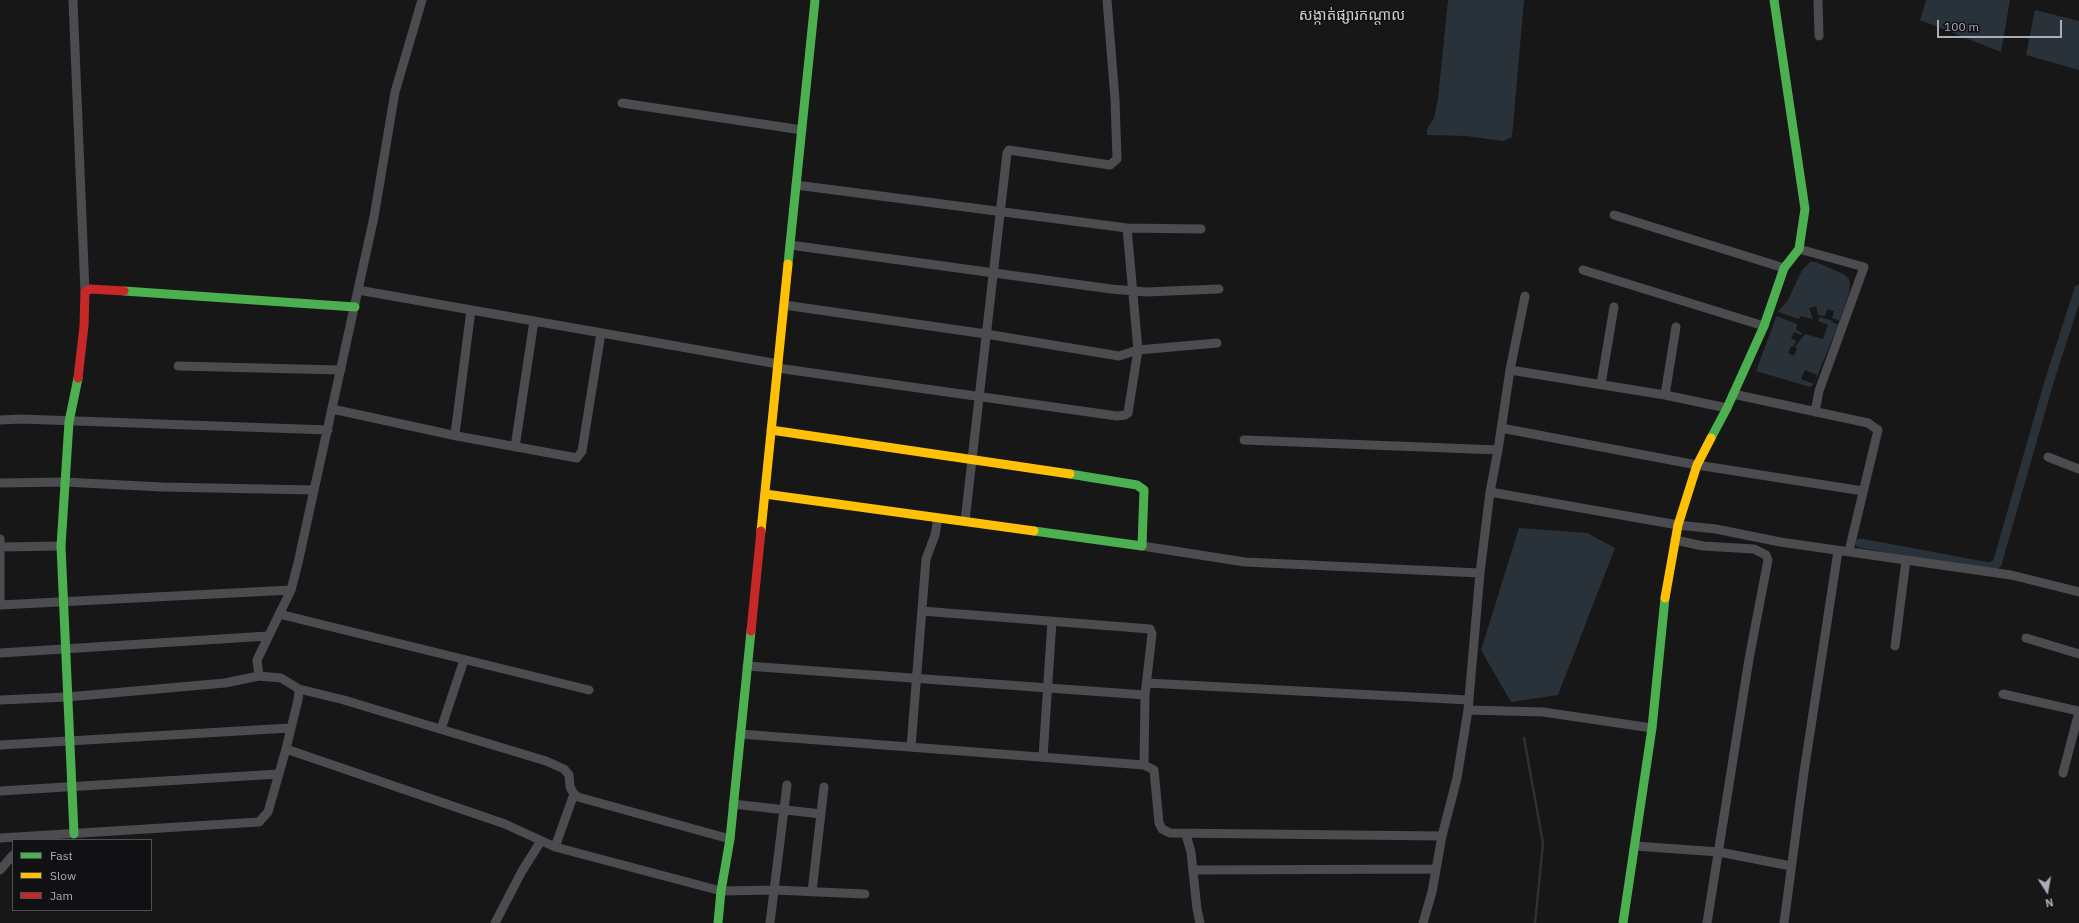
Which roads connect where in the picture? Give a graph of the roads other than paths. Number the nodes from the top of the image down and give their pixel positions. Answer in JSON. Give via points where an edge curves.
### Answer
{"nodes":[{"id":1,"x":73,"y":0,"type":"edge"},
{"id":2,"x":422,"y":0,"type":"edge"},
{"id":3,"x":815,"y":0,"type":"edge"},
{"id":4,"x":1107,"y":0,"type":"edge"},
{"id":5,"x":1774,"y":0,"type":"edge"},
{"id":6,"x":1818,"y":0,"type":"edge"},
{"id":7,"x":1818,"y":36,"type":"dead end"},
{"id":8,"x":622,"y":103,"type":"dead end"},
{"id":9,"x":802,"y":130,"type":"junction"},
{"id":10,"x":796,"y":184,"type":"junction"},
{"id":11,"x":1000,"y":211,"type":"junction"},
{"id":12,"x":1614,"y":215,"type":"dead end"},
{"id":13,"x":1128,"y":228,"type":"junction"},
{"id":14,"x":1201,"y":229,"type":"dead end"},
{"id":15,"x":790,"y":245,"type":"junction"},
{"id":16,"x":1799,"y":249,"type":"junction"},
{"id":17,"x":1784,"y":268,"type":"junction"},
{"id":18,"x":1583,"y":270,"type":"dead end"},
{"id":19,"x":993,"y":272,"type":"junction"},
{"id":20,"x":1219,"y":289,"type":"dead end"},
{"id":21,"x":358,"y":290,"type":"junction"},
{"id":22,"x":1133,"y":291,"type":"junction"},
{"id":23,"x":84,"y":292,"type":"junction"},
{"id":24,"x":1525,"y":296,"type":"dead end"},
{"id":25,"x":784,"y":305,"type":"junction"},
{"id":26,"x":355,"y":307,"type":"junction"},
{"id":27,"x":1614,"y":307,"type":"dead end"},
{"id":28,"x":471,"y":310,"type":"junction"},
{"id":29,"x":534,"y":321,"type":"junction"},
{"id":30,"x":1764,"y":326,"type":"junction"},
{"id":31,"x":1676,"y":327,"type":"dead end"},
{"id":32,"x":601,"y":333,"type":"junction"},
{"id":33,"x":986,"y":334,"type":"junction"},
{"id":34,"x":1217,"y":343,"type":"dead end"},
{"id":35,"x":1138,"y":350,"type":"junction"},
{"id":36,"x":178,"y":366,"type":"dead end"},
{"id":37,"x":778,"y":366,"type":"junction"},
{"id":38,"x":341,"y":370,"type":"junction"},
{"id":39,"x":1510,"y":370,"type":"junction"},
{"id":40,"x":1601,"y":384,"type":"junction"},
{"id":41,"x":1733,"y":394,"type":"junction"},
{"id":42,"x":1665,"y":395,"type":"junction"},
{"id":43,"x":979,"y":397,"type":"junction"},
{"id":44,"x":1727,"y":408,"type":"junction"},
{"id":45,"x":332,"y":409,"type":"junction"},
{"id":46,"x":1816,"y":412,"type":"junction"},
{"id":47,"x":0,"y":420,"type":"edge"},
{"id":48,"x":69,"y":422,"type":"junction"},
{"id":49,"x":1501,"y":428,"type":"junction"},
{"id":50,"x":328,"y":430,"type":"junction"},
{"id":51,"x":771,"y":430,"type":"junction"},
{"id":52,"x":455,"y":434,"type":"junction"},
{"id":53,"x":1244,"y":440,"type":"dead end"},
{"id":54,"x":516,"y":447,"type":"junction"},
{"id":55,"x":1498,"y":450,"type":"junction"},
{"id":56,"x":2048,"y":457,"type":"dead end"},
{"id":57,"x":972,"y":459,"type":"junction"},
{"id":58,"x":1697,"y":466,"type":"junction"},
{"id":59,"x":2079,"y":469,"type":"edge"},
{"id":60,"x":64,"y":482,"type":"junction"},
{"id":61,"x":0,"y":483,"type":"edge"},
{"id":62,"x":314,"y":490,"type":"junction"},
{"id":63,"x":1863,"y":491,"type":"junction"},
{"id":64,"x":1490,"y":492,"type":"junction"},
{"id":65,"x":764,"y":494,"type":"junction"},
{"id":66,"x":938,"y":518,"type":"junction"},
{"id":67,"x":965,"y":521,"type":"junction"},
{"id":68,"x":1678,"y":525,"type":"junction"},
{"id":69,"x":0,"y":539,"type":"edge"},
{"id":70,"x":1675,"y":540,"type":"junction"},
{"id":71,"x":61,"y":546,"type":"junction"},
{"id":72,"x":1142,"y":546,"type":"junction"},
{"id":73,"x":0,"y":548,"type":"edge"},
{"id":74,"x":1838,"y":551,"type":"junction"},
{"id":75,"x":1849,"y":551,"type":"junction"},
{"id":76,"x":1906,"y":560,"type":"junction"},
{"id":77,"x":1480,"y":573,"type":"junction"},
{"id":78,"x":291,"y":590,"type":"junction"},
{"id":79,"x":2079,"y":592,"type":"edge"},
{"id":80,"x":63,"y":602,"type":"junction"},
{"id":81,"x":0,"y":605,"type":"edge"},
{"id":82,"x":922,"y":611,"type":"junction"},
{"id":83,"x":279,"y":614,"type":"junction"},
{"id":84,"x":1052,"y":621,"type":"junction"},
{"id":85,"x":268,"y":636,"type":"junction"},
{"id":86,"x":2026,"y":638,"type":"dead end"},
{"id":87,"x":1895,"y":646,"type":"dead end"},
{"id":88,"x":66,"y":648,"type":"junction"},
{"id":89,"x":0,"y":653,"type":"edge"},
{"id":90,"x":2079,"y":654,"type":"edge"},
{"id":91,"x":464,"y":660,"type":"junction"},
{"id":92,"x":747,"y":666,"type":"junction"},
{"id":93,"x":259,"y":676,"type":"junction"},
{"id":94,"x":916,"y":678,"type":"junction"},
{"id":95,"x":1147,"y":683,"type":"junction"},
{"id":96,"x":1048,"y":688,"type":"junction"},
{"id":97,"x":299,"y":689,"type":"junction"},
{"id":98,"x":589,"y":690,"type":"dead end"},
{"id":99,"x":2003,"y":694,"type":"dead end"},
{"id":100,"x":1145,"y":695,"type":"junction"},
{"id":101,"x":67,"y":697,"type":"junction"},
{"id":102,"x":0,"y":700,"type":"edge"},
{"id":103,"x":1469,"y":700,"type":"junction"},
{"id":104,"x":1468,"y":710,"type":"junction"},
{"id":105,"x":2079,"y":711,"type":"edge"},
{"id":106,"x":290,"y":728,"type":"junction"},
{"id":107,"x":1652,"y":728,"type":"junction"},
{"id":108,"x":441,"y":729,"type":"junction"},
{"id":109,"x":740,"y":734,"type":"junction"},
{"id":110,"x":69,"y":741,"type":"junction"},
{"id":111,"x":0,"y":745,"type":"edge"},
{"id":112,"x":911,"y":747,"type":"junction"},
{"id":113,"x":286,"y":749,"type":"junction"},
{"id":114,"x":1043,"y":757,"type":"junction"},
{"id":115,"x":1144,"y":765,"type":"junction"},
{"id":116,"x":2063,"y":773,"type":"dead end"},
{"id":117,"x":279,"y":774,"type":"junction"},
{"id":118,"x":787,"y":785,"type":"dead end"},
{"id":119,"x":824,"y":787,"type":"dead end"},
{"id":120,"x":71,"y":788,"type":"junction"},
{"id":121,"x":0,"y":791,"type":"edge"},
{"id":122,"x":574,"y":794,"type":"junction"},
{"id":123,"x":733,"y":804,"type":"junction"},
{"id":124,"x":784,"y":809,"type":"junction"},
{"id":125,"x":821,"y":814,"type":"junction"},
{"id":126,"x":74,"y":834,"type":"junction"},
{"id":127,"x":1186,"y":835,"type":"junction"},
{"id":128,"x":1442,"y":836,"type":"junction"},
{"id":129,"x":0,"y":838,"type":"edge"},
{"id":130,"x":28,"y":838,"type":"edge"},
{"id":131,"x":730,"y":839,"type":"junction"},
{"id":132,"x":541,"y":841,"type":"junction"},
{"id":133,"x":1635,"y":846,"type":"junction"},
{"id":134,"x":555,"y":847,"type":"junction"},
{"id":135,"x":1719,"y":852,"type":"junction"},
{"id":136,"x":12,"y":856,"type":"edge"},
{"id":137,"x":1791,"y":866,"type":"junction"},
{"id":138,"x":1436,"y":868,"type":"junction"},
{"id":139,"x":0,"y":870,"type":"edge"},
{"id":140,"x":1193,"y":870,"type":"junction"},
{"id":141,"x":774,"y":890,"type":"junction"},
{"id":142,"x":721,"y":891,"type":"junction"},
{"id":143,"x":812,"y":892,"type":"junction"},
{"id":144,"x":865,"y":894,"type":"dead end"},
{"id":145,"x":494,"y":923,"type":"edge"},
{"id":146,"x":718,"y":923,"type":"edge"},
{"id":147,"x":770,"y":923,"type":"edge"},
{"id":148,"x":1200,"y":923,"type":"edge"},
{"id":149,"x":1423,"y":923,"type":"edge"},
{"id":150,"x":1623,"y":923,"type":"edge"},
{"id":151,"x":1707,"y":923,"type":"edge"},
{"id":152,"x":1784,"y":923,"type":"edge"}],
"edges":[{"from":1,"to":23,"type":"street"},
{"from":2,"to":21,"type":"street","via":[[395,92],[374,217]]},
{"from":3,"to":9,"type":"street"},
{"from":4,"to":11,"type":"street","via":[[1117,159],[1110,165],[1009,150]]},
{"from":5,"to":16,"type":"street","via":[[1806,209]]},
{"from":6,"to":7,"type":"street"},
{"from":8,"to":9,"type":"street"},
{"from":9,"to":10,"type":"street"},
{"from":10,"to":11,"type":"street"},
{"from":10,"to":15,"type":"street"},
{"from":11,"to":13,"type":"street"},
{"from":11,"to":19,"type":"street"},
{"from":12,"to":17,"type":"street"},
{"from":13,"to":14,"type":"street"},
{"from":13,"to":22,"type":"street"},
{"from":15,"to":19,"type":"street"},
{"from":15,"to":25,"type":"street"},
{"from":16,"to":17,"type":"street"},
{"from":16,"to":46,"type":"street","via":[[1864,267],[1819,391]]},
{"from":17,"to":30,"type":"street"},
{"from":18,"to":30,"type":"street"},
{"from":19,"to":22,"type":"street"},
{"from":19,"to":33,"type":"street"},
{"from":20,"to":22,"type":"street"},
{"from":21,"to":26,"type":"street"},
{"from":21,"to":28,"type":"street"},
{"from":22,"to":35,"type":"street"},
{"from":23,"to":26,"type":"street","via":[[90,289]]},
{"from":23,"to":48,"type":"street","via":[[80,366]]},
{"from":24,"to":39,"type":"street"},
{"from":25,"to":33,"type":"street"},
{"from":25,"to":37,"type":"street"},
{"from":26,"to":38,"type":"street"},
{"from":27,"to":40,"type":"street"},
{"from":28,"to":29,"type":"street"},
{"from":28,"to":52,"type":"street"},
{"from":29,"to":32,"type":"street"},
{"from":29,"to":54,"type":"street"},
{"from":30,"to":41,"type":"street"},
{"from":31,"to":42,"type":"street"},
{"from":32,"to":37,"type":"street"},
{"from":32,"to":54,"type":"street","via":[[582,451],[577,458]]},
{"from":33,"to":35,"type":"street","via":[[1119,356]]},
{"from":33,"to":43,"type":"street"},
{"from":34,"to":35,"type":"street"},
{"from":35,"to":43,"type":"street","via":[[1128,413],[1125,415]]},
{"from":36,"to":38,"type":"street"},
{"from":37,"to":43,"type":"street"},
{"from":37,"to":51,"type":"street"},
{"from":38,"to":45,"type":"street"},
{"from":39,"to":40,"type":"street"},
{"from":39,"to":49,"type":"street"},
{"from":40,"to":42,"type":"street"},
{"from":41,"to":44,"type":"street"},
{"from":41,"to":46,"type":"street"},
{"from":42,"to":44,"type":"street"},
{"from":43,"to":57,"type":"street"},
{"from":44,"to":58,"type":"street"},
{"from":45,"to":50,"type":"street"},
{"from":45,"to":52,"type":"street"},
{"from":46,"to":63,"type":"street","via":[[1868,423],[1878,430]]},
{"from":47,"to":48,"type":"street"},
{"from":48,"to":50,"type":"street"},
{"from":48,"to":60,"type":"street"},
{"from":49,"to":55,"type":"street"},
{"from":49,"to":58,"type":"street"},
{"from":50,"to":62,"type":"street"},
{"from":51,"to":57,"type":"street"},
{"from":51,"to":65,"type":"street"},
{"from":52,"to":54,"type":"street"},
{"from":53,"to":55,"type":"street"},
{"from":55,"to":64,"type":"street"},
{"from":56,"to":59,"type":"street"},
{"from":57,"to":67,"type":"street"},
{"from":57,"to":72,"type":"street","via":[[1137,485],[1144,490]]},
{"from":58,"to":63,"type":"street"},
{"from":58,"to":68,"type":"street"},
{"from":60,"to":61,"type":"street"},
{"from":60,"to":62,"type":"street"},
{"from":60,"to":71,"type":"street"},
{"from":62,"to":78,"type":"street"},
{"from":63,"to":75,"type":"street"},
{"from":64,"to":68,"type":"street"},
{"from":64,"to":77,"type":"street"},
{"from":65,"to":66,"type":"street"},
{"from":65,"to":92,"type":"street"},
{"from":66,"to":67,"type":"street"},
{"from":66,"to":82,"type":"street","via":[[926,559]]},
{"from":67,"to":72,"type":"street"},
{"from":68,"to":70,"type":"street"},
{"from":68,"to":74,"type":"street","via":[[1716,529]]},
{"from":69,"to":73,"type":"street"},
{"from":70,"to":107,"type":"street","via":[[1665,596]]},
{"from":70,"to":135,"type":"street","via":[[1703,546],[1754,549],[1766,555],[1768,560],[1749,659]]},
{"from":71,"to":73,"type":"street"},
{"from":71,"to":80,"type":"street"},
{"from":72,"to":77,"type":"street","via":[[1245,562]]},
{"from":73,"to":81,"type":"street"},
{"from":74,"to":75,"type":"street"},
{"from":74,"to":137,"type":"street"},
{"from":75,"to":76,"type":"street"},
{"from":76,"to":79,"type":"street","via":[[2012,575]]},
{"from":76,"to":87,"type":"street"},
{"from":77,"to":103,"type":"street"},
{"from":78,"to":80,"type":"street"},
{"from":78,"to":83,"type":"street"},
{"from":80,"to":81,"type":"street"},
{"from":80,"to":88,"type":"street"},
{"from":82,"to":84,"type":"street"},
{"from":82,"to":94,"type":"street"},
{"from":83,"to":85,"type":"street"},
{"from":83,"to":91,"type":"street"},
{"from":84,"to":95,"type":"street","via":[[1150,629],[1152,634]]},
{"from":84,"to":96,"type":"street"},
{"from":85,"to":88,"type":"street"},
{"from":85,"to":93,"type":"street","via":[[257,660]]},
{"from":86,"to":90,"type":"street"},
{"from":88,"to":89,"type":"street"},
{"from":88,"to":101,"type":"street"},
{"from":91,"to":98,"type":"street"},
{"from":91,"to":108,"type":"street"},
{"from":92,"to":94,"type":"street"},
{"from":92,"to":109,"type":"street"},
{"from":93,"to":97,"type":"street","via":[[281,678]]},
{"from":93,"to":101,"type":"street","via":[[225,683]]},
{"from":94,"to":96,"type":"street"},
{"from":94,"to":112,"type":"street"},
{"from":95,"to":100,"type":"street"},
{"from":95,"to":103,"type":"street"},
{"from":96,"to":100,"type":"street"},
{"from":96,"to":114,"type":"street"},
{"from":97,"to":106,"type":"street"},
{"from":97,"to":108,"type":"street"},
{"from":99,"to":105,"type":"street"},
{"from":100,"to":115,"type":"street"},
{"from":101,"to":102,"type":"street"},
{"from":101,"to":110,"type":"street"},
{"from":103,"to":104,"type":"street"},
{"from":104,"to":107,"type":"street","via":[[1543,712]]},
{"from":104,"to":128,"type":"street","via":[[1457,778]]},
{"from":105,"to":116,"type":"street"},
{"from":106,"to":110,"type":"street"},
{"from":106,"to":113,"type":"street"},
{"from":107,"to":133,"type":"street"},
{"from":108,"to":122,"type":"street","via":[[546,761],[569,775],[570,787]]},
{"from":109,"to":112,"type":"street"},
{"from":109,"to":123,"type":"street"},
{"from":110,"to":111,"type":"street"},
{"from":110,"to":120,"type":"street"},
{"from":112,"to":114,"type":"street"},
{"from":113,"to":117,"type":"street"},
{"from":113,"to":132,"type":"street","via":[[505,824]]},
{"from":114,"to":115,"type":"street"},
{"from":115,"to":127,"type":"street","via":[[1154,770],[1156,807],[1162,830],[1170,834]]},
{"from":117,"to":120,"type":"street"},
{"from":117,"to":126,"type":"street","via":[[268,812],[259,822]]},
{"from":118,"to":124,"type":"street"},
{"from":119,"to":125,"type":"street"},
{"from":120,"to":121,"type":"street"},
{"from":120,"to":126,"type":"street"},
{"from":122,"to":131,"type":"street"},
{"from":122,"to":134,"type":"street"},
{"from":123,"to":124,"type":"street"},
{"from":123,"to":131,"type":"street"},
{"from":124,"to":125,"type":"street"},
{"from":124,"to":141,"type":"street"},
{"from":125,"to":143,"type":"street"},
{"from":126,"to":130,"type":"street"},
{"from":127,"to":128,"type":"street","via":[[1213,833]]},
{"from":127,"to":140,"type":"street"},
{"from":128,"to":138,"type":"street"},
{"from":129,"to":130,"type":"street"},
{"from":131,"to":142,"type":"street"},
{"from":132,"to":134,"type":"street"},
{"from":132,"to":145,"type":"street"},
{"from":133,"to":135,"type":"street"},
{"from":133,"to":150,"type":"street"},
{"from":134,"to":142,"type":"street"},
{"from":135,"to":137,"type":"street"},
{"from":135,"to":151,"type":"street"},
{"from":136,"to":139,"type":"street"},
{"from":137,"to":152,"type":"street"},
{"from":138,"to":140,"type":"street"},
{"from":138,"to":149,"type":"street"},
{"from":140,"to":148,"type":"street"},
{"from":141,"to":142,"type":"street"},
{"from":141,"to":143,"type":"street"},
{"from":141,"to":147,"type":"street"},
{"from":142,"to":146,"type":"street"},
{"from":143,"to":144,"type":"street"}]}
